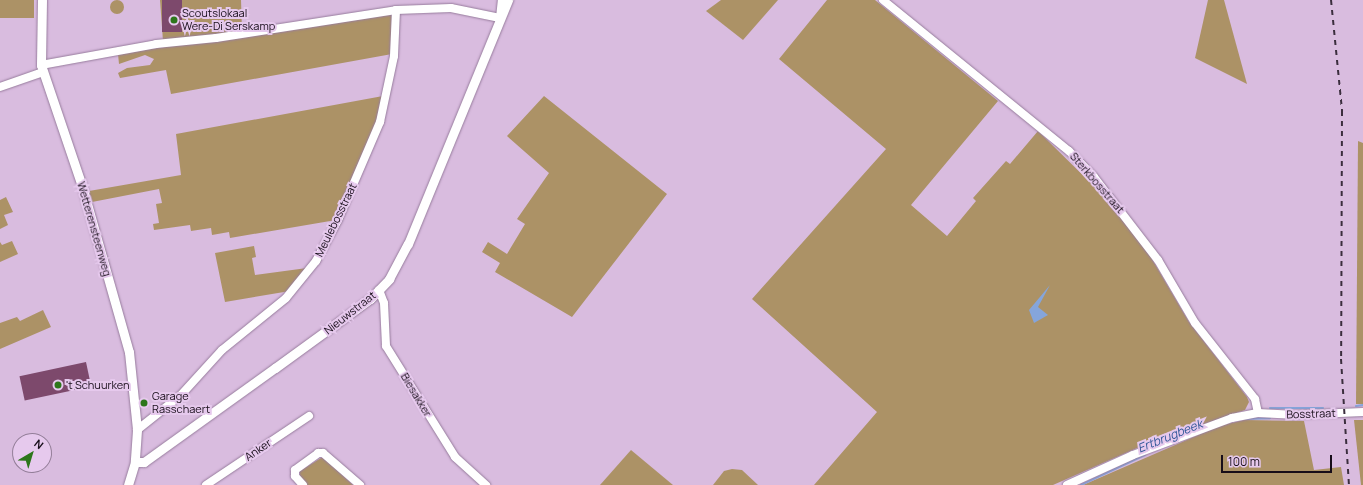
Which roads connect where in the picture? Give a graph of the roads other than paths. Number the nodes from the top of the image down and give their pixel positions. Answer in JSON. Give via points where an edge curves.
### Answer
{"nodes":[{"id":1,"x":42,"y":0,"type":"edge"},
{"id":2,"x":502,"y":0,"type":"edge"},
{"id":3,"x":508,"y":0,"type":"edge"},
{"id":4,"x":883,"y":0,"type":"edge"},
{"id":5,"x":396,"y":10,"type":"junction"},
{"id":6,"x":500,"y":18,"type":"junction"},
{"id":7,"x":42,"y":69,"type":"junction"},
{"id":8,"x":0,"y":87,"type":"edge"},
{"id":9,"x":379,"y":290,"type":"junction"},
{"id":10,"x":1363,"y":412,"type":"edge"},
{"id":11,"x":1258,"y":413,"type":"junction"},
{"id":12,"x":309,"y":416,"type":"dead end"},
{"id":13,"x":137,"y":430,"type":"junction"},
{"id":14,"x":135,"y":462,"type":"junction"},
{"id":15,"x":129,"y":485,"type":"edge"},
{"id":16,"x":206,"y":485,"type":"edge"},
{"id":17,"x":304,"y":485,"type":"edge"},
{"id":18,"x":360,"y":485,"type":"edge"},
{"id":19,"x":486,"y":485,"type":"edge"},
{"id":20,"x":1067,"y":485,"type":"edge"}],
"edges":[{"from":1,"to":7,"type":"street","name":"Wetterensteenweg"},
{"from":2,"to":6,"type":"street","name":"Nieuwstraat"},
{"from":3,"to":6,"type":"street","name":"Nieuwstraat"},
{"from":4,"to":11,"type":"street","name":"Sterkbosstraat","via":[[1069,151],[1094,177],[1158,260],[1195,323],[1254,399]]},
{"from":5,"to":6,"type":"street","via":[[451,8]]},
{"from":5,"to":7,"type":"street","via":[[216,38],[156,44]]},
{"from":5,"to":13,"type":"street","name":"Meulebosstraat","via":[[394,56],[380,122],[338,220],[316,260],[286,298],[222,350],[181,395]]},
{"from":6,"to":9,"type":"street","name":"Nieuwstraat","via":[[408,244]]},
{"from":7,"to":8,"type":"street"},
{"from":7,"to":13,"type":"street","name":"Wetterensteenweg","via":[[82,186],[124,330],[134,387]]},
{"from":9,"to":14,"type":"street","name":"Nieuwstraat","via":[[144,462]]},
{"from":9,"to":19,"type":"street","name":"Biesakker","via":[[384,303],[386,346],[455,458]]},
{"from":10,"to":11,"type":"street","name":"Bosstraat","via":[[1292,416]]},
{"from":11,"to":20,"type":"street","name":"Bosstraat","via":[[1204,426]]},
{"from":12,"to":16,"type":"street","name":"Anker"},
{"from":13,"to":14,"type":"street","name":"Wetterensteenweg"},
{"from":14,"to":15,"type":"street"},
{"from":17,"to":18,"type":"street","via":[[295,476],[297,467],[318,453],[323,453],[329,455]]}]}
